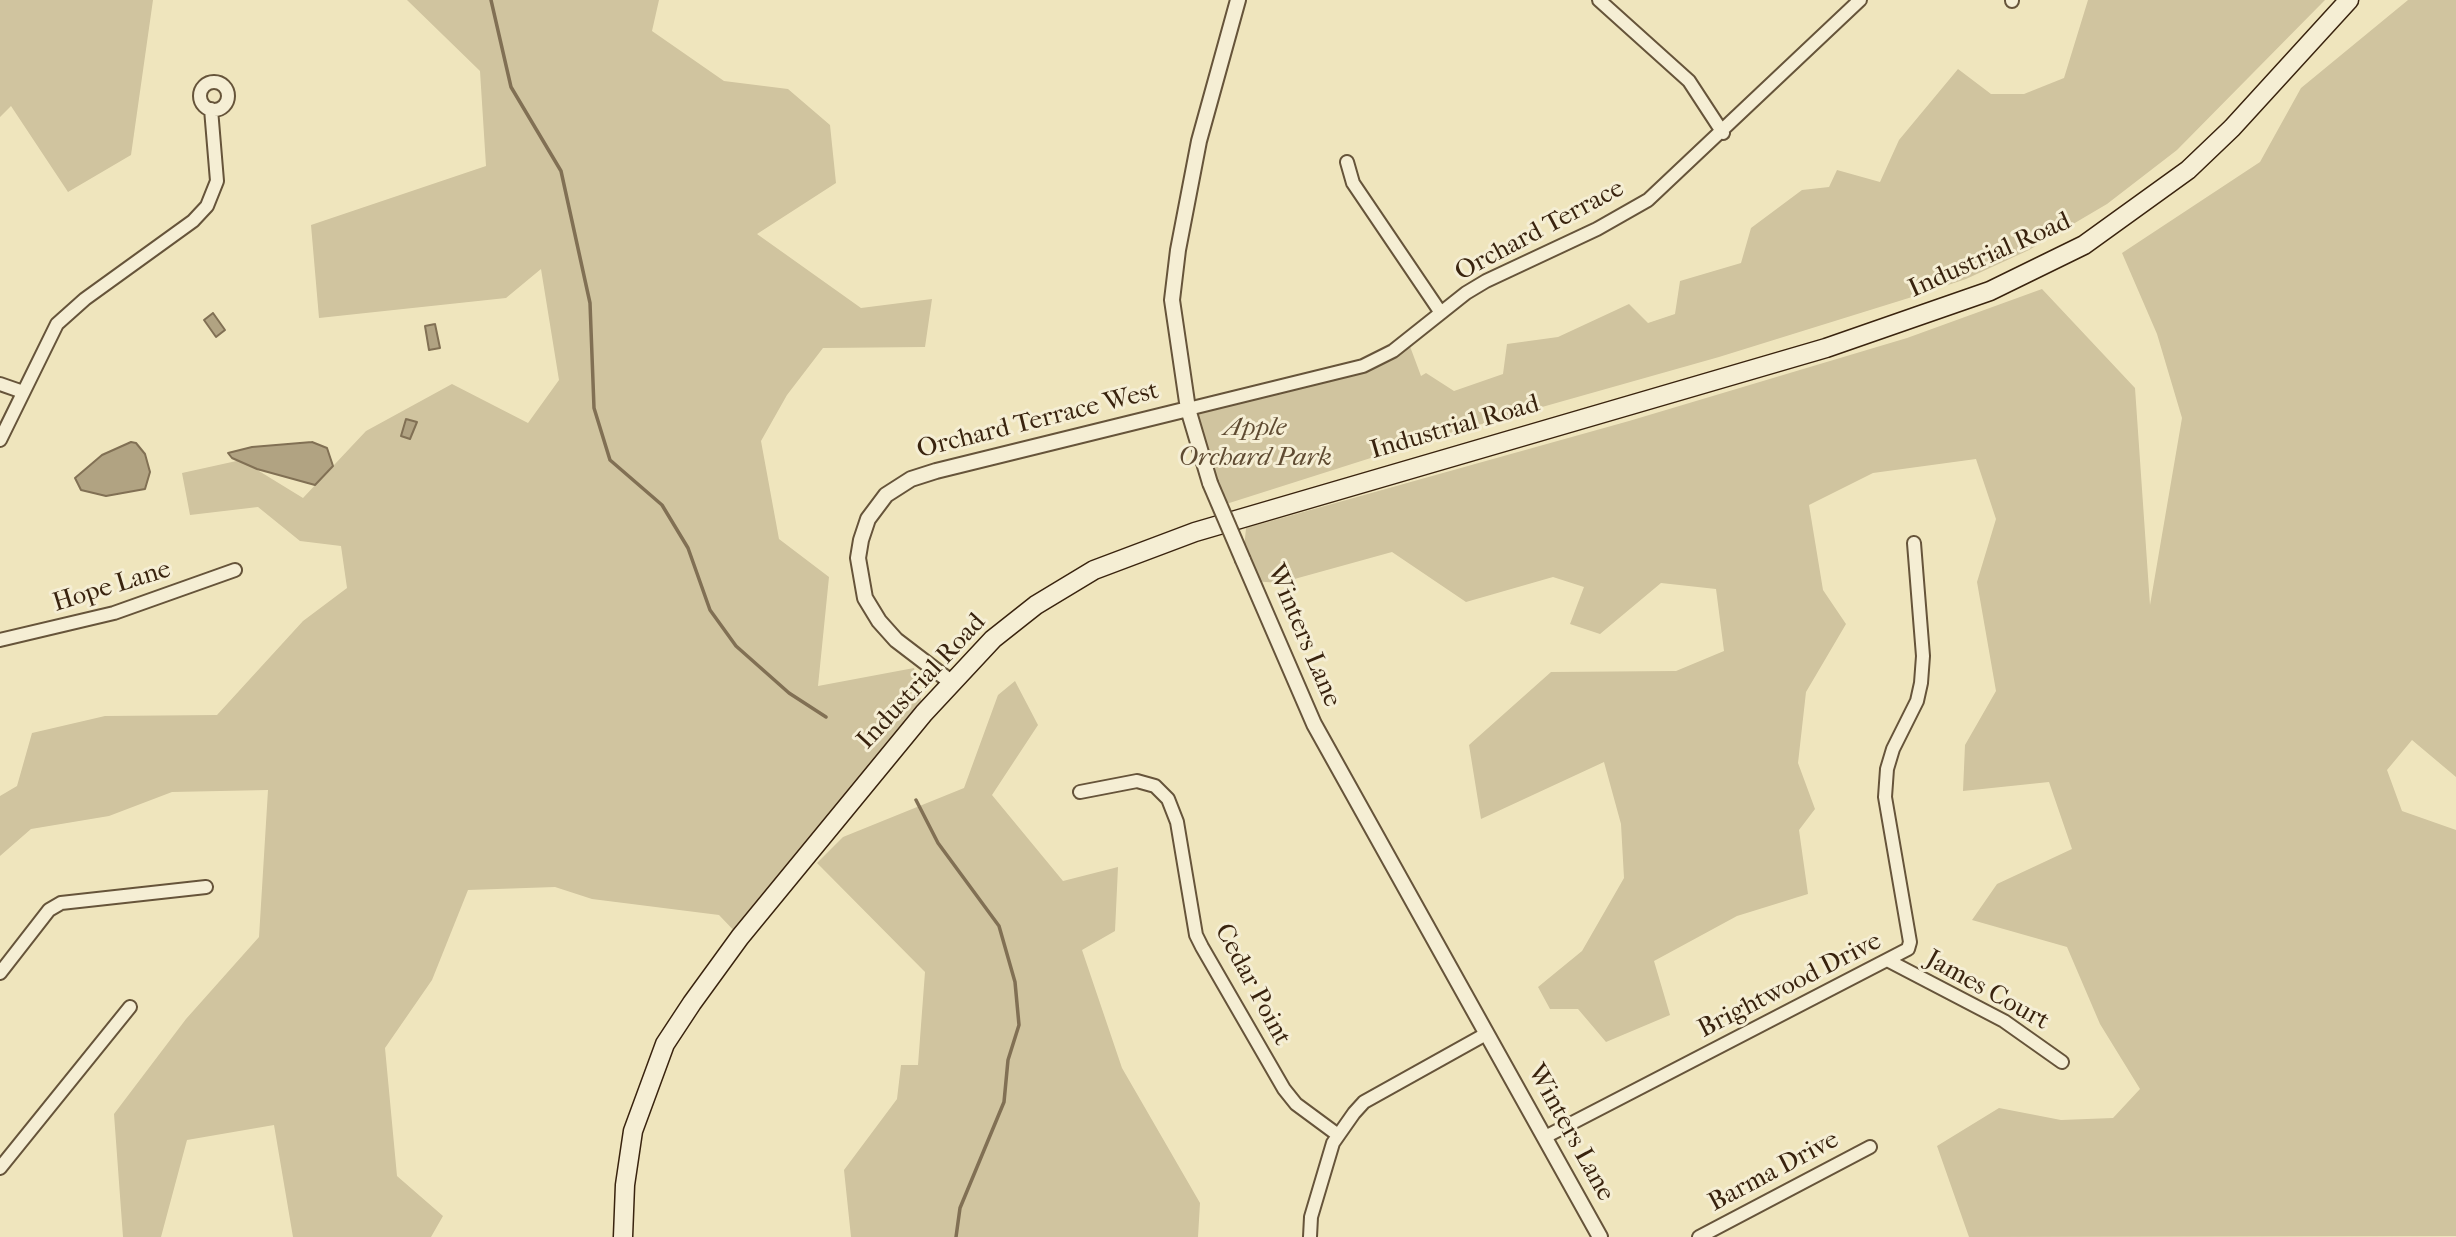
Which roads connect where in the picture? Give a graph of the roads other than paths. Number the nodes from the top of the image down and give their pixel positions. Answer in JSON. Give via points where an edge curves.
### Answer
{"nodes":[{"id":1,"x":1599,"y":0,"type":"edge"},
{"id":2,"x":1860,"y":0,"type":"edge"},
{"id":3,"x":2349,"y":0,"type":"edge"},
{"id":4,"x":1236,"y":1,"type":"edge"},
{"id":5,"x":211,"y":109,"type":"dead end"},
{"id":6,"x":1723,"y":133,"type":"junction"},
{"id":7,"x":1347,"y":162,"type":"dead end"},
{"id":8,"x":1441,"y":313,"type":"junction"},
{"id":9,"x":0,"y":384,"type":"edge"},
{"id":10,"x":23,"y":392,"type":"junction"},
{"id":11,"x":1188,"y":409,"type":"junction"},
{"id":12,"x":0,"y":440,"type":"edge"},
{"id":13,"x":1914,"y":544,"type":"dead end"},
{"id":14,"x":235,"y":570,"type":"dead end"},
{"id":15,"x":0,"y":640,"type":"edge"},
{"id":16,"x":951,"y":682,"type":"junction"},
{"id":17,"x":1080,"y":792,"type":"dead end"},
{"id":18,"x":206,"y":887,"type":"dead end"},
{"id":19,"x":1889,"y":961,"type":"junction"},
{"id":20,"x":0,"y":973,"type":"edge"},
{"id":21,"x":130,"y":1007,"type":"dead end"},
{"id":22,"x":1486,"y":1034,"type":"junction"},
{"id":23,"x":2063,"y":1062,"type":"dead end"},
{"id":24,"x":1338,"y":1135,"type":"junction"},
{"id":25,"x":1545,"y":1137,"type":"junction"},
{"id":26,"x":1870,"y":1147,"type":"dead end"},
{"id":27,"x":0,"y":1168,"type":"edge"},
{"id":28,"x":623,"y":1237,"type":"edge"},
{"id":29,"x":1310,"y":1237,"type":"edge"},
{"id":30,"x":1600,"y":1237,"type":"edge"},
{"id":31,"x":1699,"y":1237,"type":"edge"}],
"edges":[{"from":1,"to":6,"type":"street","via":[[1689,81]]},
{"from":2,"to":6,"type":"street","name":"Orchard Terrace"},
{"from":3,"to":16,"type":"main road","name":"Industrial Road","via":[[2188,170],[2084,245],[2040,268],[1934,312],[1826,348],[1356,484],[1134,554],[1094,570],[1036,605],[993,639]]},
{"from":4,"to":11,"type":"street","name":"Winters Lane","via":[[1199,141],[1174,279],[1173,320]]},
{"from":5,"to":10,"type":"street","via":[[217,181],[207,206],[66,314]]},
{"from":6,"to":8,"type":"street","name":"Orchard Terrace","via":[[1648,200],[1486,281]]},
{"from":7,"to":8,"type":"street","via":[[1353,183]]},
{"from":8,"to":11,"type":"street","name":"Orchard Terrace","via":[[1393,351],[1363,366]]},
{"from":9,"to":10,"type":"street"},
{"from":10,"to":12,"type":"street"},
{"from":11,"to":16,"type":"street","name":"Orchard Terrace West","via":[[936,471],[911,479],[886,495],[868,519],[861,540],[858,558],[865,598],[896,640]]},
{"from":11,"to":22,"type":"street","name":"Winters Lane","bridge":true,"via":[[1210,483],[1314,724]]},
{"from":13,"to":19,"type":"street","name":"Brightwood Drive","via":[[1922,683],[1893,749],[1885,790],[1910,942],[1906,951]]},
{"from":14,"to":15,"type":"street","name":"Hope Lane","via":[[114,613]]},
{"from":16,"to":28,"type":"main road","name":"Industrial Road","via":[[740,937],[665,1044],[633,1131]]},
{"from":17,"to":24,"type":"street","name":"Cedar Point","via":[[1137,781],[1155,786],[1168,799],[1177,822],[1196,935],[1202,947],[1284,1089],[1296,1104]]},
{"from":18,"to":20,"type":"street","via":[[61,903],[49,910]]},
{"from":19,"to":23,"type":"street","name":"James Court","via":[[2004,1021]]},
{"from":19,"to":25,"type":"street","name":"Brightwood Drive"},
{"from":21,"to":27,"type":"street"},
{"from":22,"to":24,"type":"street","via":[[1364,1102]]},
{"from":22,"to":25,"type":"street","name":"Winters Lane"},
{"from":24,"to":29,"type":"street","via":[[1317,1194]]},
{"from":25,"to":30,"type":"street","name":"Winters Lane"},
{"from":26,"to":31,"type":"street","name":"Barma Drive"}]}
